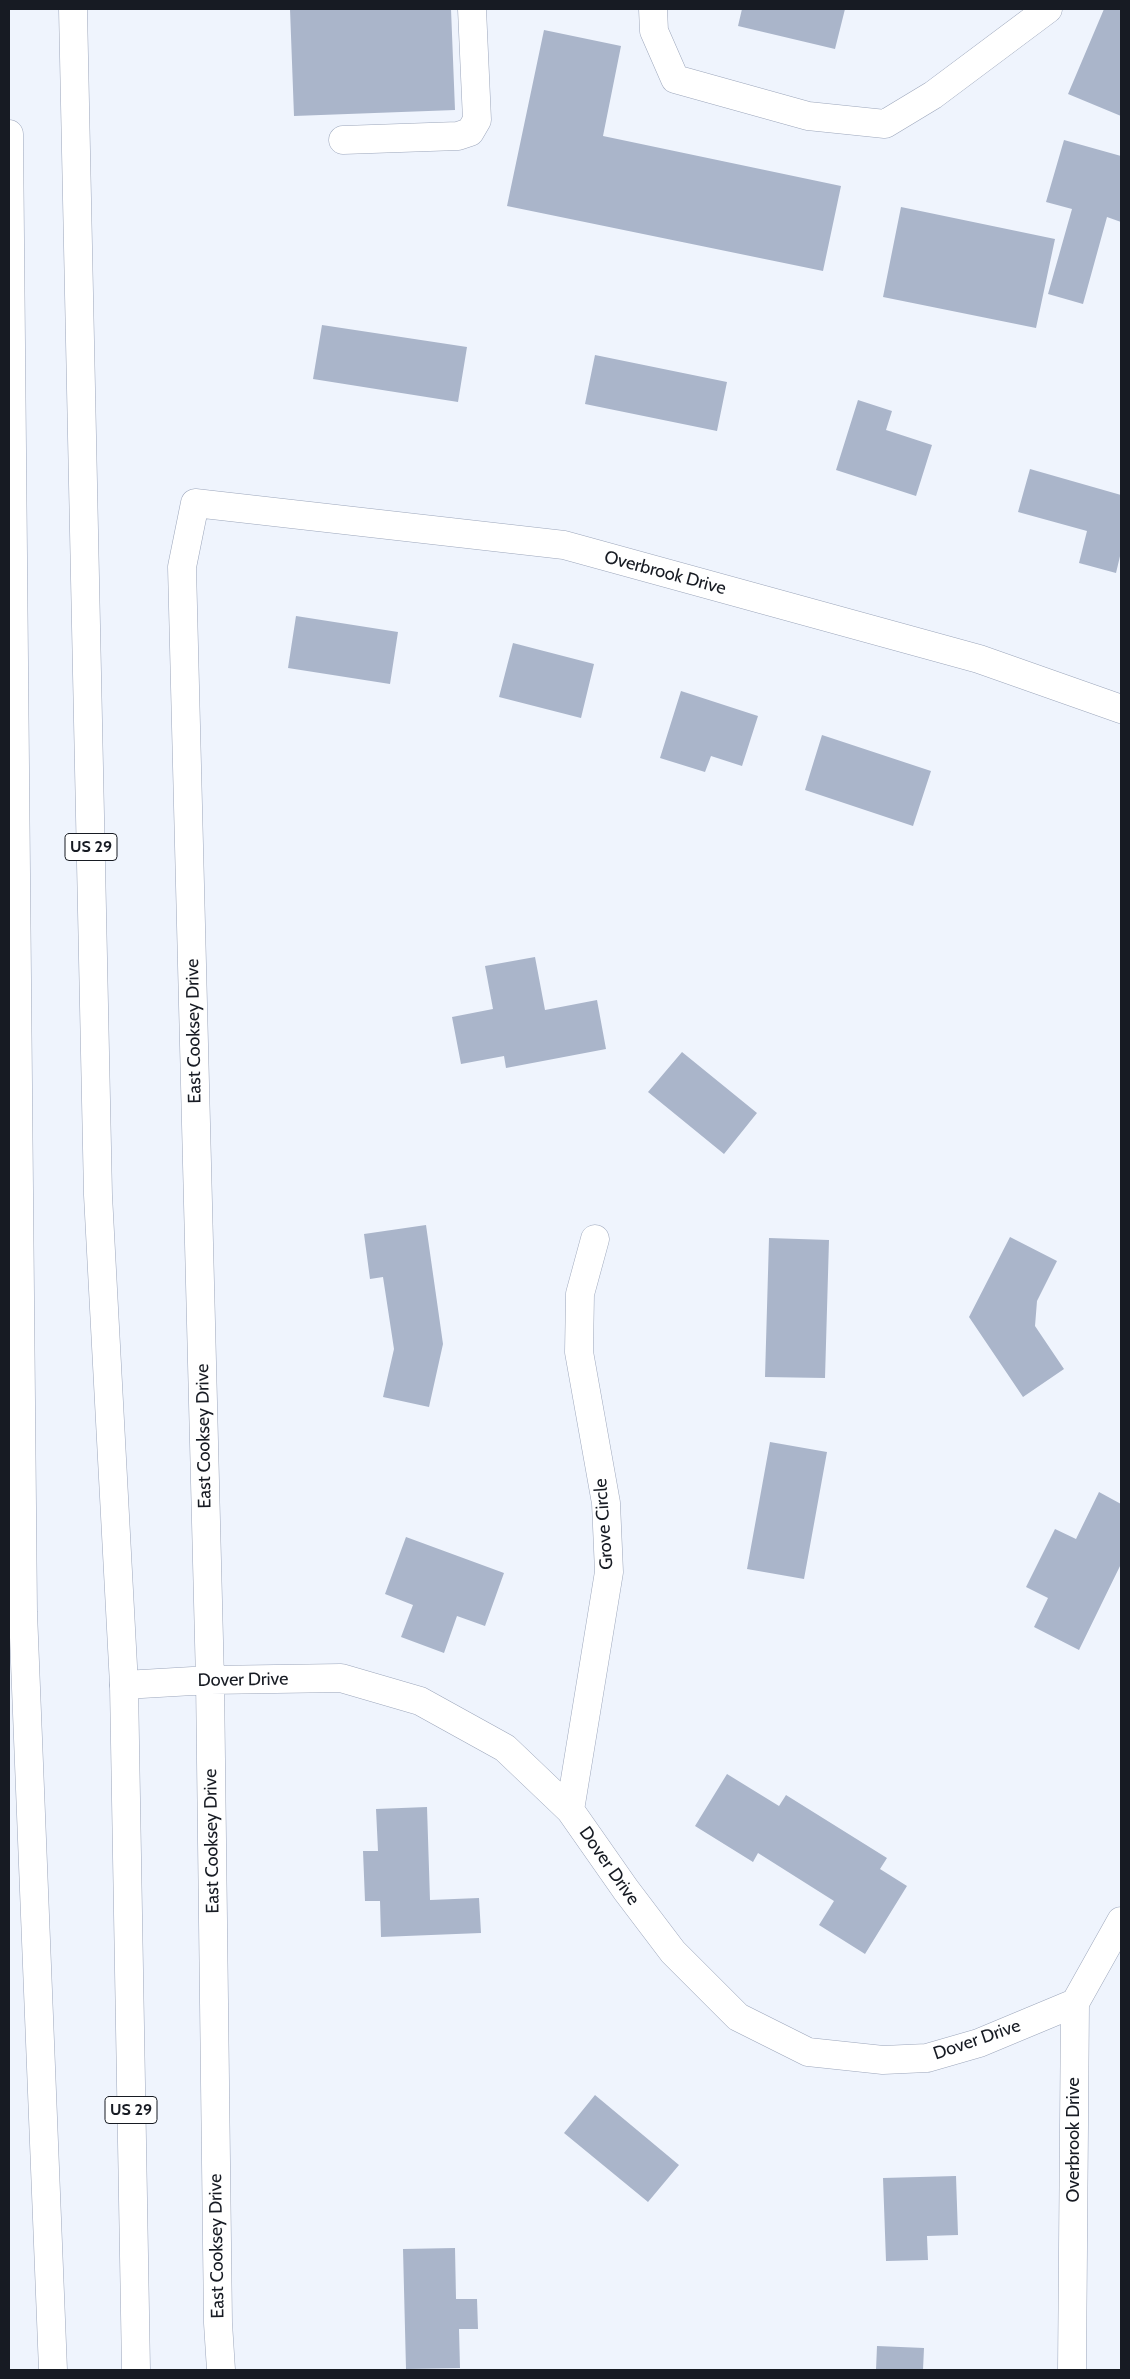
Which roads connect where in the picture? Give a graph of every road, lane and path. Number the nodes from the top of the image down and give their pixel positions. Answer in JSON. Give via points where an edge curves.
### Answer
{"nodes":[{"id":1,"x":73,"y":9,"type":"edge"},
{"id":2,"x":472,"y":9,"type":"edge"},
{"id":3,"x":653,"y":9,"type":"edge"},
{"id":4,"x":1048,"y":9,"type":"edge"},
{"id":5,"x":9,"y":134,"type":"edge"},
{"id":6,"x":343,"y":140,"type":"dead end"},
{"id":7,"x":194,"y":503,"type":"joint"},
{"id":8,"x":1121,"y":710,"type":"edge"},
{"id":9,"x":595,"y":1240,"type":"dead end"},
{"id":10,"x":16,"y":1613,"type":"edge"},
{"id":11,"x":210,"y":1680,"type":"junction"},
{"id":12,"x":124,"y":1685,"type":"junction"},
{"id":13,"x":570,"y":1810,"type":"junction"},
{"id":14,"x":1121,"y":1921,"type":"edge"},
{"id":15,"x":1075,"y":2003,"type":"junction"},
{"id":16,"x":52,"y":2370,"type":"edge"},
{"id":17,"x":136,"y":2370,"type":"edge"},
{"id":18,"x":221,"y":2370,"type":"edge"},
{"id":19,"x":1072,"y":2370,"type":"edge"}],
"edges":[{"from":1,"to":12,"type":"main road","number":"US 29","via":[[98,1195]]},
{"from":2,"to":6,"type":"main road","via":[[477,120],[470,132],[458,136]]},
{"from":3,"to":4,"type":"main road","via":[[654,31],[674,78],[808,116],[885,124],[933,95]]},
{"from":5,"to":10,"type":"main road"},
{"from":7,"to":8,"type":"main road","name":"Overbrook Drive","via":[[564,545],[979,659]]},
{"from":7,"to":11,"type":"main road","name":"East Cooksey Drive","via":[[182,567]]},
{"from":9,"to":13,"type":"main road","name":"Grove Circle","via":[[580,1294],[579,1352],[606,1503],[609,1572]]},
{"from":10,"to":16,"type":"main road"},
{"from":11,"to":12,"type":"main road","name":"Dover Drive"},
{"from":11,"to":13,"type":"main road","name":"Dover Drive","via":[[341,1678],[420,1701],[505,1748]]},
{"from":11,"to":18,"type":"main road","name":"East Cooksey Drive"},
{"from":12,"to":17,"type":"main road","number":"US 29"},
{"from":13,"to":15,"type":"main road","name":"Dover Drive","via":[[673,1952],[738,2017],[808,2052],[883,2060],[927,2058],[979,2043]]},
{"from":14,"to":15,"type":"main road","name":"Overbrook Drive"},
{"from":15,"to":19,"type":"main road","name":"Overbrook Drive"}]}
